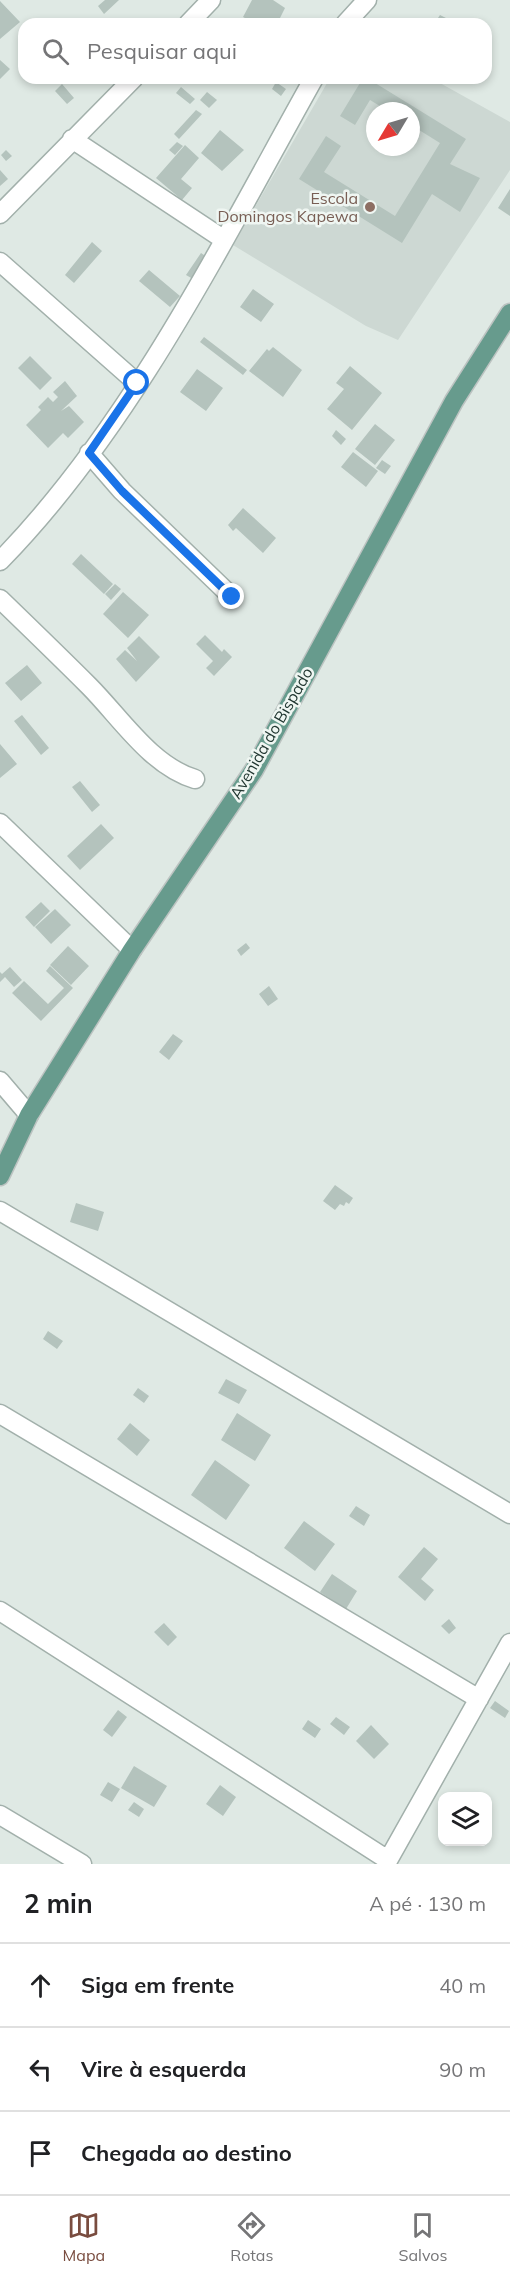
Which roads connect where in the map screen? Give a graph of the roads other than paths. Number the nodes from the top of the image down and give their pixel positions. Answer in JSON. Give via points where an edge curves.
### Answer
{"nodes":[{"id":1,"x":211,"y":0,"type":"edge"},
{"id":2,"x":367,"y":0,"type":"edge"},
{"id":3,"x":194,"y":18,"type":"edge"},
{"id":4,"x":350,"y":18,"type":"edge"},
{"id":5,"x":128,"y":84,"type":"edge"},
{"id":6,"x":311,"y":84,"type":"edge"},
{"id":7,"x":72,"y":139,"type":"junction"},
{"id":8,"x":0,"y":214,"type":"edge"},
{"id":9,"x":223,"y":239,"type":"junction"},
{"id":10,"x":0,"y":262,"type":"edge"},
{"id":11,"x":510,"y":313,"type":"edge"},
{"id":12,"x":137,"y":383,"type":"junction"},
{"id":13,"x":89,"y":453,"type":"junction"},
{"id":14,"x":0,"y":561,"type":"edge"},
{"id":15,"x":232,"y":597,"type":"dead end"},
{"id":16,"x":0,"y":599,"type":"edge"},
{"id":17,"x":195,"y":779,"type":"dead end"},
{"id":18,"x":0,"y":823,"type":"edge"},
{"id":19,"x":132,"y":950,"type":"junction"},
{"id":20,"x":0,"y":1081,"type":"edge"},
{"id":21,"x":29,"y":1114,"type":"junction"},
{"id":22,"x":0,"y":1176,"type":"edge"},
{"id":23,"x":0,"y":1211,"type":"edge"},
{"id":24,"x":0,"y":1414,"type":"edge"},
{"id":25,"x":510,"y":1514,"type":"edge"},
{"id":26,"x":0,"y":1611,"type":"edge"},
{"id":27,"x":510,"y":1643,"type":"edge"},
{"id":28,"x":479,"y":1699,"type":"junction"},
{"id":29,"x":0,"y":1815,"type":"edge"},
{"id":30,"x":387,"y":1862,"type":"edge"},
{"id":31,"x":82,"y":1864,"type":"edge"}],
"edges":[{"from":1,"to":3,"type":"street"},
{"from":2,"to":4,"type":"street"},
{"from":5,"to":7,"type":"street"},
{"from":6,"to":9,"type":"street"},
{"from":7,"to":8,"type":"street"},
{"from":7,"to":9,"type":"street"},
{"from":9,"to":12,"type":"street","via":[[172,331]]},
{"from":10,"to":12,"type":"street"},
{"from":11,"to":19,"type":"main road","name":"Avenida do Bispado","via":[[454,401],[254,770]]},
{"from":12,"to":13,"type":"street"},
{"from":13,"to":14,"type":"street","via":[[23,538]]},
{"from":13,"to":15,"type":"street","via":[[122,491]]},
{"from":16,"to":17,"type":"street","via":[[148,748],[178,774]]},
{"from":18,"to":19,"type":"street"},
{"from":19,"to":21,"type":"main road","name":"Avenida do Bispado"},
{"from":20,"to":21,"type":"street"},
{"from":21,"to":22,"type":"main road","name":"Avenida do Bispado"},
{"from":23,"to":25,"type":"street"},
{"from":24,"to":28,"type":"street"},
{"from":26,"to":30,"type":"street"},
{"from":27,"to":28,"type":"street"},
{"from":28,"to":30,"type":"street"},
{"from":29,"to":31,"type":"street"}]}
